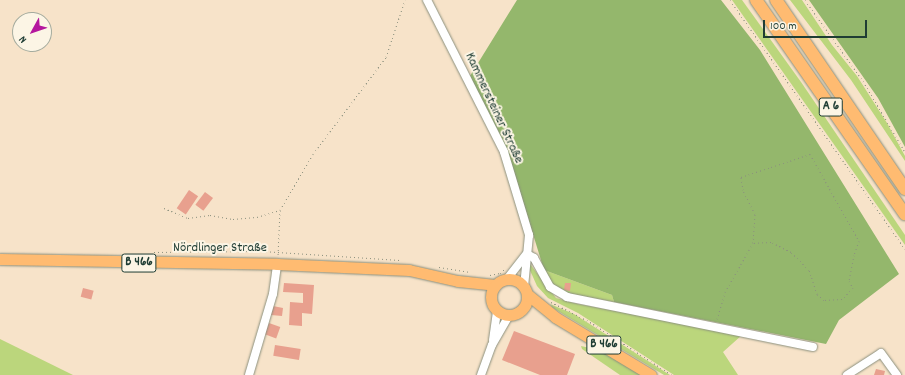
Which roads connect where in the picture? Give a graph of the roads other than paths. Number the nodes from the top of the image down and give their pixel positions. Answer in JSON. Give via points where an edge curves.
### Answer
{"nodes":[{"id":1,"x":427,"y":0,"type":"edge"},
{"id":2,"x":756,"y":0,"type":"edge"},
{"id":3,"x":776,"y":0,"type":"edge"},
{"id":4,"x":905,"y":189,"type":"edge"},
{"id":5,"x":905,"y":214,"type":"edge"},
{"id":6,"x":527,"y":254,"type":"junction"},
{"id":7,"x":0,"y":259,"type":"edge"},
{"id":8,"x":277,"y":264,"type":"junction"},
{"id":9,"x":507,"y":279,"type":"junction"},
{"id":10,"x":458,"y":280,"type":"junction"},
{"id":11,"x":495,"y":285,"type":"junction"},
{"id":12,"x":525,"y":290,"type":"junction"},
{"id":13,"x":491,"y":298,"type":"junction"},
{"id":14,"x":522,"y":310,"type":"junction"},
{"id":15,"x":497,"y":311,"type":"junction"},
{"id":16,"x":509,"y":316,"type":"junction"},
{"id":17,"x":555,"y":317,"type":"junction"},
{"id":18,"x":492,"y":346,"type":"junction"},
{"id":19,"x":813,"y":347,"type":"dead end"},
{"id":20,"x":249,"y":375,"type":"edge"},
{"id":21,"x":481,"y":375,"type":"edge"},
{"id":22,"x":651,"y":375,"type":"edge"},
{"id":23,"x":847,"y":375,"type":"edge"},
{"id":24,"x":897,"y":375,"type":"edge"}],
"edges":[{"from":1,"to":6,"type":"street","name":"Kammersteiner Straße","via":[[504,152],[530,235]]},
{"from":2,"to":5,"type":"highway","number":"A 6"},
{"from":3,"to":4,"type":"highway","number":"A 6"},
{"from":6,"to":9,"type":"street"},
{"from":6,"to":12,"type":"street","name":"Kammersteiner Straße"},
{"from":6,"to":19,"type":"street","via":[[534,258],[550,287],[567,297]]},
{"from":7,"to":8,"type":"main road","name":"Nördlinger Straße","number":"B 466"},
{"from":8,"to":10,"type":"main road","number":"B 466","via":[[409,270]]},
{"from":8,"to":20,"type":"street","name":"Nördlinger Straße","via":[[273,294]]},
{"from":9,"to":11,"type":"main road"},
{"from":9,"to":12,"type":"main road","via":[[516,281]]},
{"from":10,"to":11,"type":"main road","number":"B 466"},
{"from":10,"to":13,"type":"main road","number":"B 466"},
{"from":11,"to":13,"type":"main road"},
{"from":12,"to":14,"type":"main road"},
{"from":12,"to":17,"type":"main road","number":"B 466"},
{"from":13,"to":15,"type":"main road"},
{"from":14,"to":16,"type":"main road"},
{"from":14,"to":17,"type":"main road","number":"B 466"},
{"from":15,"to":16,"type":"main road"},
{"from":15,"to":18,"type":"street"},
{"from":16,"to":18,"type":"street"},
{"from":17,"to":22,"type":"main road","number":"B 466"},
{"from":18,"to":21,"type":"street"},
{"from":23,"to":24,"type":"street","via":[[881,353]]}]}
